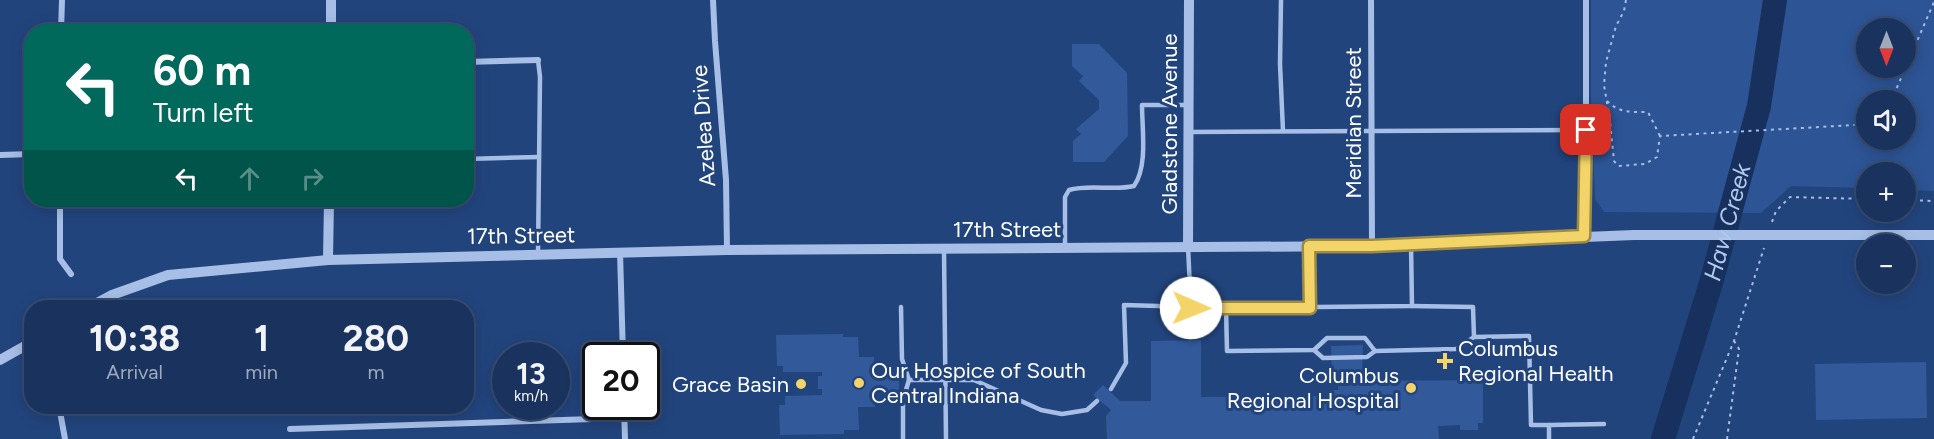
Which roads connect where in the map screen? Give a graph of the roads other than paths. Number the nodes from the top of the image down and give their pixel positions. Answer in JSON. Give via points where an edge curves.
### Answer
{"nodes":[{"id":1,"x":62,"y":0,"type":"edge"},
{"id":2,"x":331,"y":0,"type":"edge"},
{"id":3,"x":713,"y":0,"type":"edge"},
{"id":4,"x":1189,"y":0,"type":"edge"},
{"id":5,"x":1281,"y":0,"type":"edge"},
{"id":6,"x":1371,"y":0,"type":"edge"},
{"id":7,"x":1586,"y":0,"type":"edge"},
{"id":8,"x":62,"y":24,"type":"edge"},
{"id":9,"x":331,"y":24,"type":"edge"},
{"id":10,"x":538,"y":60,"type":"joint"},
{"id":11,"x":474,"y":62,"type":"edge"},
{"id":12,"x":1189,"y":105,"type":"junction"},
{"id":13,"x":1371,"y":130,"type":"junction"},
{"id":14,"x":1586,"y":130,"type":"junction"},
{"id":15,"x":1283,"y":131,"type":"junction"},
{"id":16,"x":1189,"y":132,"type":"junction"},
{"id":17,"x":24,"y":154,"type":"edge"},
{"id":18,"x":0,"y":155,"type":"edge"},
{"id":19,"x":539,"y":156,"type":"junction"},
{"id":20,"x":474,"y":159,"type":"edge"},
{"id":21,"x":60,"y":207,"type":"edge"},
{"id":22,"x":329,"y":207,"type":"edge"},
{"id":23,"x":1934,"y":235,"type":"edge"},
{"id":24,"x":1584,"y":236,"type":"junction"},
{"id":25,"x":1411,"y":244,"type":"junction"},
{"id":26,"x":1309,"y":246,"type":"junction"},
{"id":27,"x":1372,"y":246,"type":"junction"},
{"id":28,"x":1188,"y":247,"type":"junction"},
{"id":29,"x":1065,"y":248,"type":"junction"},
{"id":30,"x":944,"y":249,"type":"junction"},
{"id":31,"x":727,"y":250,"type":"junction"},
{"id":32,"x":620,"y":252,"type":"junction"},
{"id":33,"x":538,"y":254,"type":"junction"},
{"id":34,"x":328,"y":260,"type":"junction"},
{"id":35,"x":71,"y":274,"type":"dead end"},
{"id":36,"x":103,"y":300,"type":"edge"},
{"id":37,"x":1412,"y":306,"type":"junction"},
{"id":38,"x":901,"y":307,"type":"dead end"},
{"id":39,"x":1191,"y":308,"type":"junction"},
{"id":40,"x":1226,"y":308,"type":"junction"},
{"id":41,"x":1310,"y":308,"type":"junction"},
{"id":42,"x":1474,"y":337,"type":"junction"},
{"id":43,"x":623,"y":342,"type":"edge"},
{"id":44,"x":24,"y":346,"type":"edge"},
{"id":45,"x":1314,"y":350,"type":"junction"},
{"id":46,"x":1375,"y":351,"type":"junction"},
{"id":47,"x":0,"y":360,"type":"edge"},
{"id":48,"x":909,"y":380,"type":"junction"},
{"id":49,"x":946,"y":380,"type":"junction"},
{"id":50,"x":1111,"y":389,"type":"dead end"},
{"id":51,"x":1097,"y":401,"type":"dead end"},
{"id":52,"x":60,"y":414,"type":"edge"},
{"id":53,"x":582,"y":419,"type":"edge"},
{"id":54,"x":624,"y":420,"type":"edge"},
{"id":55,"x":1604,"y":424,"type":"dead end"},
{"id":56,"x":1549,"y":425,"type":"junction"},
{"id":57,"x":290,"y":429,"type":"dead end"},
{"id":58,"x":65,"y":439,"type":"edge"},
{"id":59,"x":625,"y":439,"type":"edge"},
{"id":60,"x":903,"y":439,"type":"edge"},
{"id":61,"x":946,"y":439,"type":"edge"},
{"id":62,"x":1549,"y":439,"type":"edge"}],
"edges":[{"from":1,"to":8,"type":"street"},
{"from":2,"to":9,"type":"street"},
{"from":3,"to":31,"type":"street","name":"Azelea Drive"},
{"from":4,"to":12,"type":"street","name":"Gladstone Avenue"},
{"from":5,"to":15,"type":"lane"},
{"from":6,"to":13,"type":"street","name":"Meridian Street"},
{"from":7,"to":14,"type":"street"},
{"from":10,"to":11,"type":"street"},
{"from":10,"to":19,"type":"lane"},
{"from":12,"to":16,"type":"street","name":"Gladstone Avenue"},
{"from":12,"to":29,"type":"lane","via":[[1142,105],[1140,178],[1134,186],[1123,189],[1069,190],[1065,197]]},
{"from":13,"to":14,"type":"lane"},
{"from":13,"to":15,"type":"lane"},
{"from":13,"to":27,"type":"street","name":"Meridian Street"},
{"from":14,"to":24,"type":"street"},
{"from":15,"to":16,"type":"lane"},
{"from":16,"to":28,"type":"street","name":"Gladstone Avenue"},
{"from":17,"to":18,"type":"street"},
{"from":19,"to":20,"type":"lane"},
{"from":19,"to":33,"type":"lane"},
{"from":21,"to":35,"type":"street","via":[[60,259]]},
{"from":22,"to":34,"type":"street"},
{"from":23,"to":24,"type":"street","name":"17th Street","bridge":true},
{"from":24,"to":25,"type":"street","name":"17th Street"},
{"from":25,"to":27,"type":"street","name":"17th Street"},
{"from":25,"to":37,"type":"lane"},
{"from":26,"to":27,"type":"street","name":"17th Street"},
{"from":26,"to":28,"type":"street","name":"17th Street"},
{"from":26,"to":41,"type":"lane"},
{"from":28,"to":29,"type":"street","name":"17th Street"},
{"from":28,"to":39,"type":"lane"},
{"from":29,"to":30,"type":"street","name":"17th Street"},
{"from":30,"to":31,"type":"street","name":"17th Street"},
{"from":30,"to":49,"type":"lane"},
{"from":31,"to":32,"type":"street","name":"17th Street"},
{"from":32,"to":33,"type":"street","name":"17th Street"},
{"from":32,"to":43,"type":"street"},
{"from":33,"to":34,"type":"street","name":"17th Street"},
{"from":34,"to":36,"type":"street","name":"17th Street","via":[[168,275]]},
{"from":37,"to":41,"type":"lane"},
{"from":37,"to":42,"type":"lane","via":[[1473,307]]},
{"from":38,"to":48,"type":"lane","via":[[902,359]]},
{"from":39,"to":40,"type":"lane"},
{"from":39,"to":50,"type":"lane","via":[[1124,305],[1126,363]]},
{"from":40,"to":41,"type":"lane"},
{"from":40,"to":45,"type":"lane","via":[[1227,351]]},
{"from":42,"to":46,"type":"lane","via":[[1456,349]]},
{"from":42,"to":56,"type":"lane","via":[[1529,336],[1531,425]]},
{"from":44,"to":47,"type":"street"},
{"from":45,"to":46,"type":"lane","via":[[1323,358],[1367,357]]},
{"from":45,"to":46,"type":"lane","via":[[1327,338],[1365,338]]},
{"from":48,"to":49,"type":"lane"},
{"from":48,"to":60,"type":"lane","via":[[903,400]]},
{"from":49,"to":51,"type":"lane","via":[[974,380],[1041,410],[1062,414],[1087,410]]},
{"from":49,"to":61,"type":"lane"},
{"from":52,"to":58,"type":"street"},
{"from":53,"to":57,"type":"street"},
{"from":54,"to":59,"type":"street"},
{"from":55,"to":56,"type":"lane"},
{"from":56,"to":62,"type":"lane"}]}
